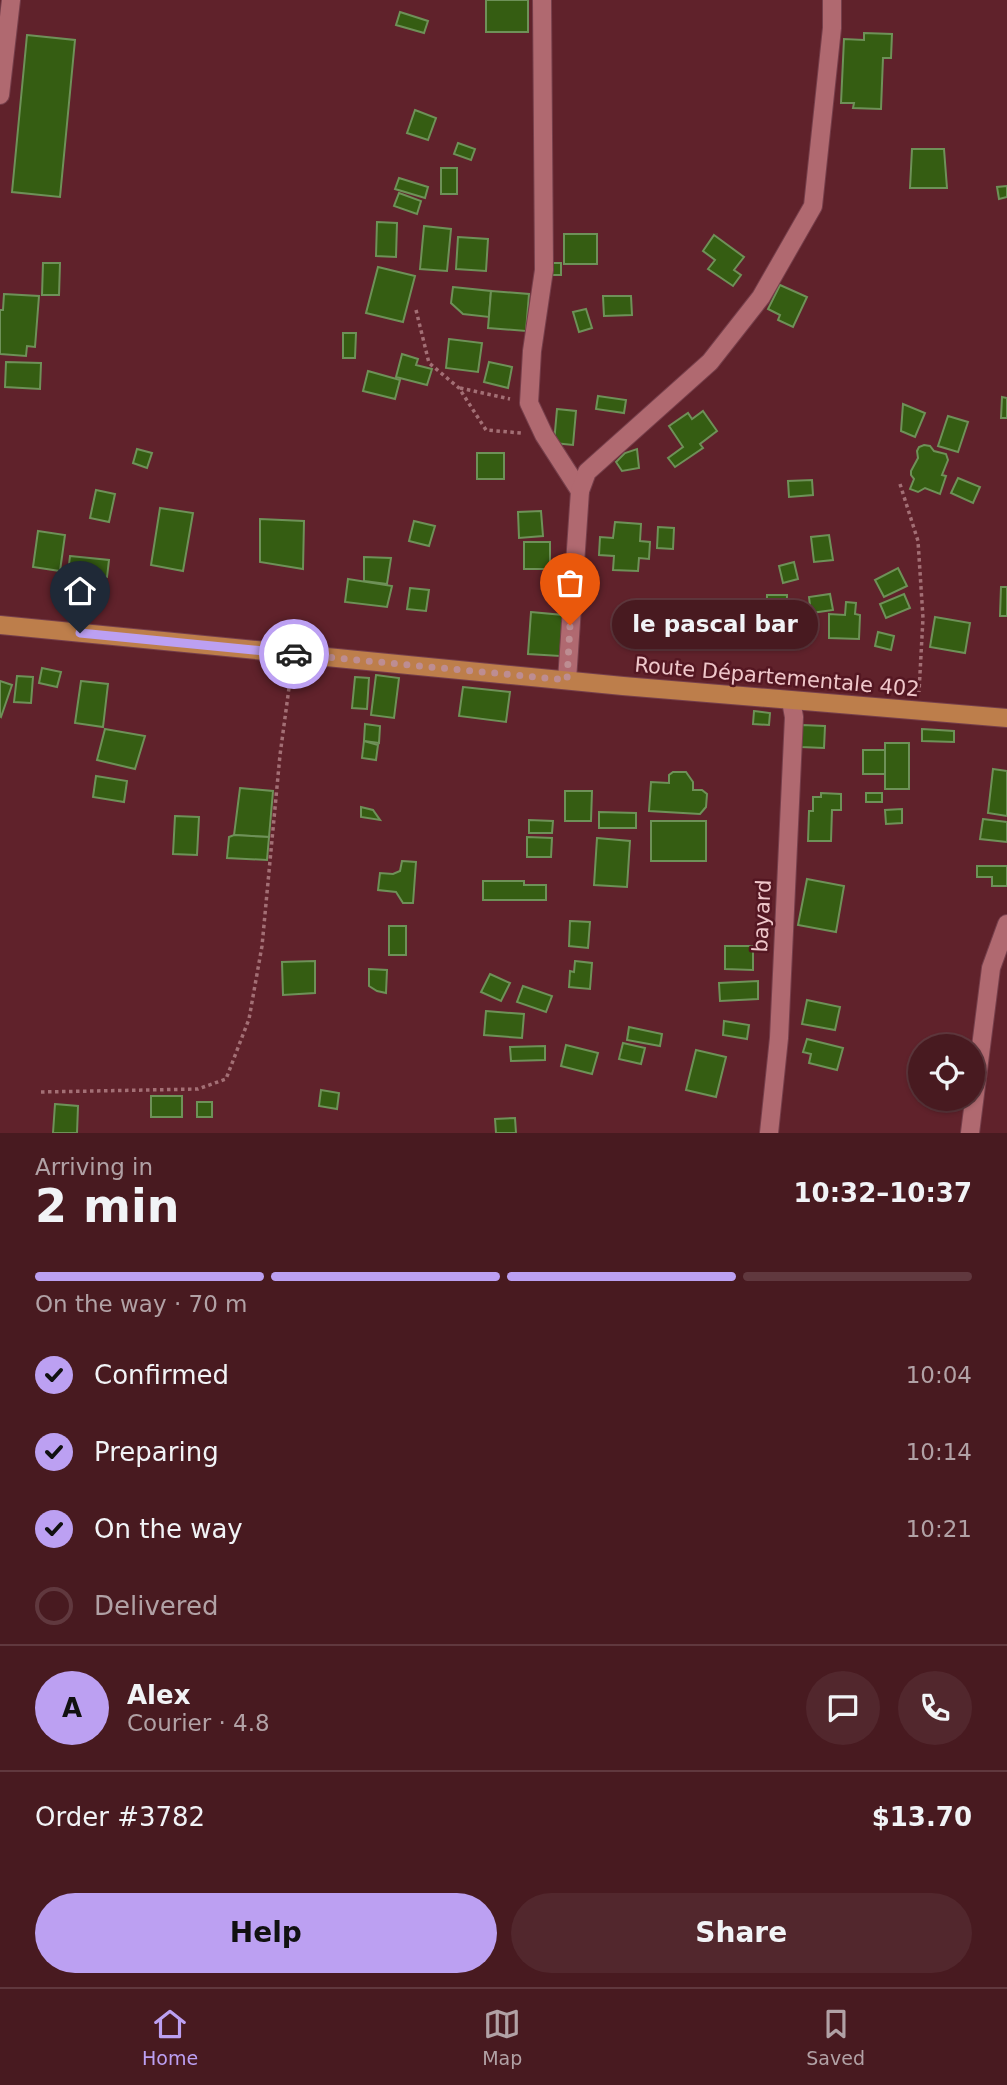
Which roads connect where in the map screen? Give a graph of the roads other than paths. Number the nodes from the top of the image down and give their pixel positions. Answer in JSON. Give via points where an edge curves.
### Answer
{"nodes":[{"id":1,"x":11,"y":0,"type":"edge"},
{"id":2,"x":542,"y":0,"type":"edge"},
{"id":3,"x":832,"y":0,"type":"edge"},
{"id":4,"x":0,"y":95,"type":"edge"},
{"id":5,"x":580,"y":491,"type":"junction"},
{"id":6,"x":0,"y":625,"type":"edge"},
{"id":7,"x":567,"y":680,"type":"junction"},
{"id":8,"x":791,"y":701,"type":"junction"},
{"id":9,"x":1007,"y":718,"type":"edge"},
{"id":10,"x":1007,"y":924,"type":"edge"},
{"id":11,"x":769,"y":1133,"type":"edge"},
{"id":12,"x":970,"y":1133,"type":"edge"}],
"edges":[{"from":1,"to":4,"type":"street"},
{"from":2,"to":5,"type":"street","via":[[544,270],[530,403],[544,435]]},
{"from":3,"to":5,"type":"street","via":[[813,206],[761,297],[710,362],[587,472]]},
{"from":5,"to":7,"type":"street"},
{"from":6,"to":7,"type":"main road","name":"Route Départementale 402"},
{"from":7,"to":8,"type":"main road","name":"Route Départementale 402"},
{"from":8,"to":9,"type":"main road","name":"Route Départementale 402"},
{"from":8,"to":11,"type":"street","name":"bayard","via":[[779,1038]]},
{"from":10,"to":12,"type":"street","via":[[991,968]]}]}
